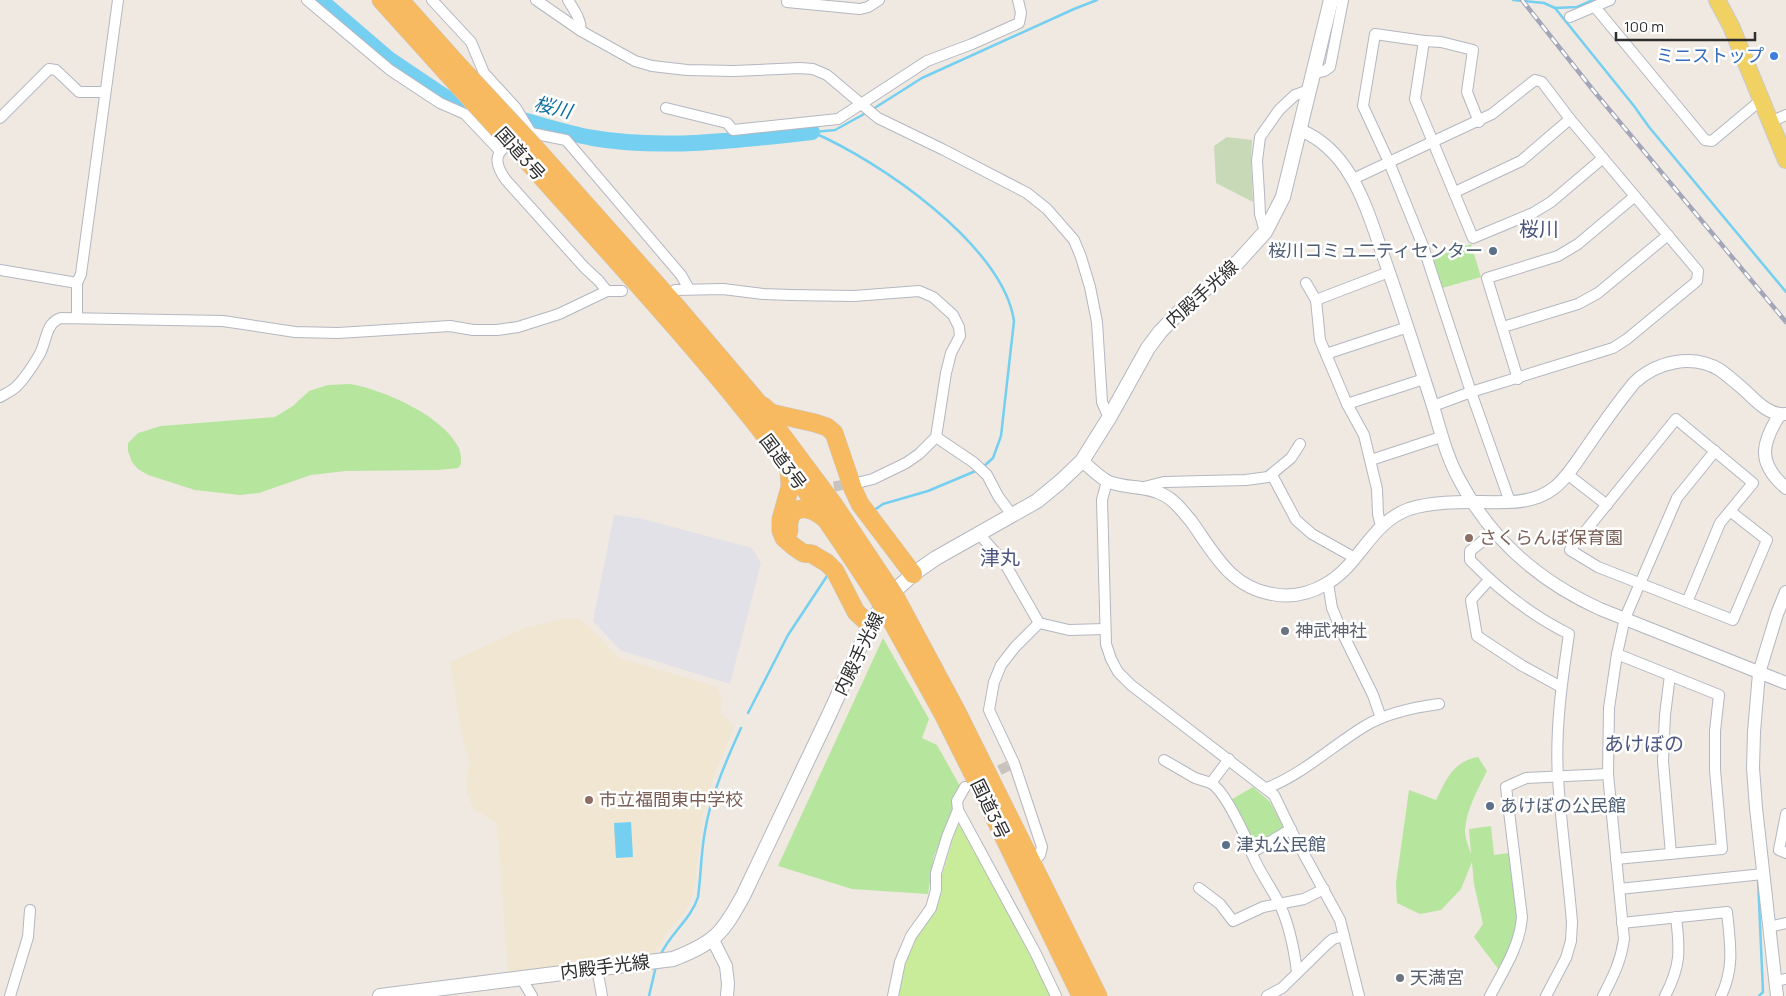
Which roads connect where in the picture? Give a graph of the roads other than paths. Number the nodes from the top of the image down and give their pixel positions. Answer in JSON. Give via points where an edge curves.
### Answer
{"nodes":[{"id":1,"x":118,"y":0,"type":"edge"},
{"id":2,"x":307,"y":0,"type":"edge"},
{"id":3,"x":380,"y":0,"type":"edge"},
{"id":4,"x":400,"y":0,"type":"edge"},
{"id":5,"x":432,"y":0,"type":"edge"},
{"id":6,"x":536,"y":0,"type":"edge"},
{"id":7,"x":568,"y":0,"type":"edge"},
{"id":8,"x":879,"y":0,"type":"edge"},
{"id":9,"x":1018,"y":0,"type":"edge"},
{"id":10,"x":1331,"y":0,"type":"edge"},
{"id":11,"x":1343,"y":0,"type":"edge"},
{"id":12,"x":1610,"y":0,"type":"edge"},
{"id":13,"x":1717,"y":0,"type":"edge"},
{"id":14,"x":787,"y":2,"type":"dead end"},
{"id":15,"x":833,"y":3,"type":"edge"},
{"id":16,"x":1595,"y":7,"type":"junction"},
{"id":17,"x":1570,"y":17,"type":"dead end"},
{"id":18,"x":581,"y":31,"type":"junction"},
{"id":19,"x":1424,"y":41,"type":"junction"},
{"id":20,"x":452,"y":69,"type":"junction"},
{"id":21,"x":1313,"y":74,"type":"junction"},
{"id":22,"x":1309,"y":90,"type":"junction"},
{"id":23,"x":105,"y":92,"type":"junction"},
{"id":24,"x":1761,"y":100,"type":"junction"},
{"id":25,"x":861,"y":104,"type":"junction"},
{"id":26,"x":666,"y":108,"type":"dead end"},
{"id":27,"x":1786,"y":115,"type":"edge"},
{"id":28,"x":0,"y":118,"type":"edge"},
{"id":29,"x":1570,"y":119,"type":"junction"},
{"id":30,"x":1479,"y":122,"type":"junction"},
{"id":31,"x":1770,"y":122,"type":"junction"},
{"id":32,"x":1300,"y":130,"type":"junction"},
{"id":33,"x":531,"y":133,"type":"junction"},
{"id":34,"x":1434,"y":142,"type":"junction"},
{"id":35,"x":500,"y":151,"type":"junction"},
{"id":36,"x":534,"y":158,"type":"junction"},
{"id":37,"x":1603,"y":158,"type":"junction"},
{"id":38,"x":1786,"y":160,"type":"edge"},
{"id":39,"x":1389,"y":162,"type":"junction"},
{"id":40,"x":1353,"y":180,"type":"junction"},
{"id":41,"x":1455,"y":192,"type":"junction"},
{"id":42,"x":1635,"y":196,"type":"junction"},
{"id":43,"x":1265,"y":232,"type":"junction"},
{"id":44,"x":1668,"y":235,"type":"junction"},
{"id":45,"x":0,"y":270,"type":"edge"},
{"id":46,"x":1389,"y":272,"type":"junction"},
{"id":47,"x":77,"y":283,"type":"junction"},
{"id":48,"x":1306,"y":283,"type":"dead end"},
{"id":49,"x":689,"y":289,"type":"junction"},
{"id":50,"x":675,"y":290,"type":"dead end"},
{"id":51,"x":608,"y":291,"type":"junction"},
{"id":52,"x":622,"y":291,"type":"dead end"},
{"id":53,"x":1316,"y":300,"type":"junction"},
{"id":54,"x":77,"y":317,"type":"junction"},
{"id":55,"x":1408,"y":327,"type":"junction"},
{"id":56,"x":1502,"y":327,"type":"junction"},
{"id":57,"x":1326,"y":354,"type":"junction"},
{"id":58,"x":1424,"y":379,"type":"junction"},
{"id":59,"x":1518,"y":379,"type":"junction"},
{"id":60,"x":1471,"y":392,"type":"junction"},
{"id":61,"x":0,"y":397,"type":"edge"},
{"id":62,"x":755,"y":399,"type":"junction"},
{"id":63,"x":1347,"y":404,"type":"junction"},
{"id":64,"x":1433,"y":406,"type":"junction"},
{"id":65,"x":1783,"y":414,"type":"edge"},
{"id":66,"x":1109,"y":418,"type":"junction"},
{"id":67,"x":815,"y":423,"type":"junction"},
{"id":68,"x":936,"y":437,"type":"junction"},
{"id":69,"x":1441,"y":437,"type":"junction"},
{"id":70,"x":1300,"y":444,"type":"dead end"},
{"id":71,"x":1715,"y":451,"type":"junction"},
{"id":72,"x":1371,"y":460,"type":"junction"},
{"id":73,"x":793,"y":461,"type":"junction"},
{"id":74,"x":1082,"y":461,"type":"junction"},
{"id":75,"x":1568,"y":474,"type":"junction"},
{"id":76,"x":1272,"y":475,"type":"junction"},
{"id":77,"x":1107,"y":481,"type":"junction"},
{"id":78,"x":857,"y":483,"type":"tunnel mouth"},
{"id":79,"x":1144,"y":488,"type":"junction"},
{"id":80,"x":1786,"y":488,"type":"edge"},
{"id":81,"x":1473,"y":502,"type":"junction"},
{"id":82,"x":1510,"y":502,"type":"junction"},
{"id":83,"x":1607,"y":505,"type":"junction"},
{"id":84,"x":1730,"y":511,"type":"junction"},
{"id":85,"x":1012,"y":515,"type":"junction"},
{"id":86,"x":826,"y":519,"type":"junction"},
{"id":87,"x":1381,"y":526,"type":"junction"},
{"id":88,"x":1494,"y":532,"type":"junction"},
{"id":89,"x":979,"y":534,"type":"junction"},
{"id":90,"x":812,"y":554,"type":"junction"},
{"id":91,"x":1355,"y":558,"type":"junction"},
{"id":92,"x":913,"y":574,"type":"junction"},
{"id":93,"x":1489,"y":580,"type":"junction"},
{"id":94,"x":1328,"y":583,"type":"junction"},
{"id":95,"x":1639,"y":585,"type":"junction"},
{"id":96,"x":882,"y":590,"type":"junction"},
{"id":97,"x":1786,"y":592,"type":"edge"},
{"id":98,"x":1687,"y":602,"type":"junction"},
{"id":99,"x":892,"y":606,"type":"junction"},
{"id":100,"x":1625,"y":618,"type":"junction"},
{"id":101,"x":1039,"y":623,"type":"junction"},
{"id":102,"x":870,"y":625,"type":"junction"},
{"id":103,"x":1105,"y":629,"type":"junction"},
{"id":104,"x":1617,"y":654,"type":"junction"},
{"id":105,"x":1759,"y":673,"type":"junction"},
{"id":106,"x":1670,"y":675,"type":"junction"},
{"id":107,"x":1786,"y":683,"type":"edge"},
{"id":108,"x":1561,"y":687,"type":"junction"},
{"id":109,"x":1439,"y":704,"type":"dead end"},
{"id":110,"x":1381,"y":718,"type":"junction"},
{"id":111,"x":1229,"y":759,"type":"junction"},
{"id":112,"x":1164,"y":760,"type":"dead end"},
{"id":113,"x":1608,"y":774,"type":"junction"},
{"id":114,"x":1558,"y":777,"type":"junction"},
{"id":115,"x":1212,"y":783,"type":"junction"},
{"id":116,"x":965,"y":787,"type":"dead end"},
{"id":117,"x":1267,"y":788,"type":"junction"},
{"id":118,"x":958,"y":810,"type":"junction"},
{"id":119,"x":1786,"y":814,"type":"edge"},
{"id":120,"x":1291,"y":829,"type":"junction"},
{"id":121,"x":1253,"y":852,"type":"junction"},
{"id":122,"x":1786,"y":853,"type":"edge"},
{"id":123,"x":1671,"y":854,"type":"junction"},
{"id":124,"x":1616,"y":859,"type":"junction"},
{"id":125,"x":1033,"y":862,"type":"junction"},
{"id":126,"x":1763,"y":874,"type":"junction"},
{"id":127,"x":1199,"y":888,"type":"dead end"},
{"id":128,"x":1324,"y":889,"type":"junction"},
{"id":129,"x":1619,"y":889,"type":"junction"},
{"id":130,"x":1280,"y":905,"type":"junction"},
{"id":131,"x":30,"y":910,"type":"dead end"},
{"id":132,"x":1676,"y":917,"type":"junction"},
{"id":133,"x":1786,"y":922,"type":"edge"},
{"id":134,"x":1622,"y":923,"type":"junction"},
{"id":135,"x":1769,"y":927,"type":"junction"},
{"id":136,"x":1344,"y":936,"type":"junction"},
{"id":137,"x":713,"y":940,"type":"junction"},
{"id":138,"x":597,"y":968,"type":"junction"},
{"id":139,"x":1297,"y":972,"type":"junction"},
{"id":140,"x":521,"y":978,"type":"junction"},
{"id":141,"x":1780,"y":980,"type":"edge"},
{"id":142,"x":10,"y":996,"type":"edge"},
{"id":143,"x":380,"y":996,"type":"edge"},
{"id":144,"x":532,"y":996,"type":"edge"},
{"id":145,"x":602,"y":996,"type":"edge"},
{"id":146,"x":727,"y":996,"type":"edge"},
{"id":147,"x":893,"y":996,"type":"edge"},
{"id":148,"x":1056,"y":996,"type":"edge"},
{"id":149,"x":1081,"y":996,"type":"edge"},
{"id":150,"x":1098,"y":996,"type":"edge"},
{"id":151,"x":1267,"y":996,"type":"edge"},
{"id":152,"x":1359,"y":996,"type":"edge"},
{"id":153,"x":1490,"y":996,"type":"edge"},
{"id":154,"x":1546,"y":996,"type":"edge"},
{"id":155,"x":1603,"y":996,"type":"edge"},
{"id":156,"x":1665,"y":996,"type":"edge"},
{"id":157,"x":1721,"y":996,"type":"edge"},
{"id":158,"x":1777,"y":996,"type":"edge"}],
"edges":[{"from":1,"to":23,"type":"street"},
{"from":2,"to":35,"type":"street","via":[[389,73],[465,114]]},
{"from":3,"to":20,"type":"highway","name":"国道3号"},
{"from":4,"to":20,"type":"highway","name":"国道3号"},
{"from":5,"to":33,"type":"street","via":[[471,42],[484,74],[516,108]]},
{"from":6,"to":18,"type":"street"},
{"from":7,"to":18,"type":"street","via":[[581,24]]},
{"from":8,"to":15,"type":"street","via":[[860,9]]},
{"from":9,"to":25,"type":"street","via":[[1021,12],[1018,24],[926,61]]},
{"from":10,"to":21,"type":"main road","name":"内殿手光線"},
{"from":11,"to":21,"type":"street","via":[[1330,66]]},
{"from":12,"to":16,"type":"street"},
{"from":13,"to":24,"type":"main road"},
{"from":14,"to":15,"type":"street"},
{"from":16,"to":17,"type":"street"},
{"from":16,"to":24,"type":"street","via":[[1705,140],[1712,141]]},
{"from":18,"to":25,"type":"street","via":[[652,66],[716,71],[814,69],[827,75]]},
{"from":19,"to":30,"type":"street","via":[[1473,50],[1467,92]]},
{"from":19,"to":34,"type":"street","via":[[1415,99]]},
{"from":19,"to":39,"type":"street","via":[[1375,34],[1363,106]]},
{"from":20,"to":36,"type":"highway","name":"国道3号","bridge":true},
{"from":21,"to":22,"type":"main road","name":"内殿手光線"},
{"from":22,"to":32,"type":"main road","name":"内殿手光線"},
{"from":22,"to":43,"type":"street","via":[[1295,95],[1279,110],[1260,137],[1257,161],[1260,214]]},
{"from":23,"to":28,"type":"street","via":[[79,92],[56,70],[49,69]]},
{"from":23,"to":47,"type":"street","via":[[81,274]]},
{"from":24,"to":31,"type":"main road"},
{"from":25,"to":26,"type":"street","via":[[829,121],[733,130],[726,123]]},
{"from":25,"to":66,"type":"street","via":[[878,118],[1027,193],[1047,209],[1074,240],[1090,287],[1097,322],[1102,402]]},
{"from":27,"to":31,"type":"street"},
{"from":29,"to":30,"type":"street","via":[[1542,82],[1535,80]]},
{"from":29,"to":37,"type":"street"},
{"from":29,"to":41,"type":"street","via":[[1521,161]]},
{"from":30,"to":34,"type":"street"},
{"from":31,"to":38,"type":"main road"},
{"from":32,"to":40,"type":"street","via":[[1312,134],[1328,147]]},
{"from":32,"to":43,"type":"main road","name":"内殿手光線","via":[[1283,197]]},
{"from":33,"to":35,"type":"street"},
{"from":33,"to":49,"type":"street","via":[[566,140],[681,275]]},
{"from":34,"to":39,"type":"street"},
{"from":34,"to":41,"type":"street"},
{"from":35,"to":51,"type":"street","via":[[497,168],[506,180]]},
{"from":36,"to":62,"type":"highway","name":"国道3号","via":[[676,306]]},
{"from":36,"to":73,"type":"highway","name":"国道3号","via":[[744,410]]},
{"from":37,"to":41,"type":"street","via":[[1551,202],[1474,238]]},
{"from":37,"to":42,"type":"street"},
{"from":39,"to":40,"type":"street"},
{"from":39,"to":60,"type":"street","via":[[1426,254]]},
{"from":40,"to":46,"type":"street"},
{"from":42,"to":44,"type":"street"},
{"from":42,"to":56,"type":"street","via":[[1578,244],[1558,256],[1487,278]]},
{"from":43,"to":66,"type":"main road","name":"内殿手光線","via":[[1238,262],[1188,303],[1160,332]]},
{"from":44,"to":56,"type":"street","via":[[1598,294],[1578,304]]},
{"from":44,"to":59,"type":"street","via":[[1698,272],[1697,281],[1613,348]]},
{"from":45,"to":47,"type":"street"},
{"from":46,"to":53,"type":"street"},
{"from":46,"to":55,"type":"street"},
{"from":47,"to":54,"type":"street"},
{"from":48,"to":53,"type":"street"},
{"from":49,"to":50,"type":"street"},
{"from":49,"to":68,"type":"street","via":[[854,296],[919,292],[933,298],[953,315],[960,336],[946,373]]},
{"from":51,"to":52,"type":"street"},
{"from":51,"to":54,"type":"street","via":[[560,314],[497,330],[450,326],[338,333],[295,332],[223,321]]},
{"from":53,"to":57,"type":"street","via":[[1320,340]]},
{"from":54,"to":61,"type":"street","via":[[55,319],[50,324],[44,347],[28,372],[16,387]]},
{"from":55,"to":57,"type":"street"},
{"from":55,"to":58,"type":"street"},
{"from":56,"to":59,"type":"street"},
{"from":57,"to":63,"type":"street"},
{"from":58,"to":63,"type":"street"},
{"from":58,"to":64,"type":"street"},
{"from":59,"to":60,"type":"street"},
{"from":60,"to":64,"type":"street"},
{"from":60,"to":82,"type":"street"},
{"from":62,"to":67,"type":"highway","via":[[771,413]]},
{"from":62,"to":73,"type":"highway","name":"国道3号"},
{"from":63,"to":72,"type":"street","via":[[1364,435]]},
{"from":64,"to":69,"type":"street"},
{"from":65,"to":75,"type":"street","via":[[1764,408],[1719,370],[1694,361],[1655,367],[1634,383]]},
{"from":65,"to":80,"type":"street","via":[[1770,431],[1765,456],[1769,470]]},
{"from":66,"to":74,"type":"main road","name":"内殿手光線"},
{"from":67,"to":73,"type":"highway","via":[[799,429],[794,435]]},
{"from":67,"to":92,"type":"highway","via":[[827,427],[834,434],[860,504]]},
{"from":68,"to":78,"type":"street","via":[[906,464]]},
{"from":68,"to":85,"type":"street","via":[[987,475]]},
{"from":69,"to":72,"type":"street"},
{"from":69,"to":81,"type":"street"},
{"from":70,"to":76,"type":"street","via":[[1291,458]]},
{"from":71,"to":83,"type":"street","via":[[1676,419]]},
{"from":71,"to":84,"type":"street","via":[[1753,484]]},
{"from":71,"to":95,"type":"street","via":[[1677,498]]},
{"from":72,"to":87,"type":"street"},
{"from":73,"to":86,"type":"highway","name":"国道3号"},
{"from":73,"to":90,"type":"highway","via":[[781,531],[792,546]]},
{"from":73,"to":96,"type":"highway","name":"国道3号","via":[[834,505]]},
{"from":74,"to":77,"type":"street"},
{"from":74,"to":85,"type":"main road","name":"内殿手光線","via":[[1037,500]]},
{"from":75,"to":82,"type":"street","via":[[1542,495]]},
{"from":75,"to":83,"type":"street"},
{"from":76,"to":79,"type":"street","via":[[1246,480],[1164,482]]},
{"from":76,"to":91,"type":"street","via":[[1296,520],[1312,534]]},
{"from":77,"to":79,"type":"street"},
{"from":77,"to":103,"type":"street","via":[[1102,500]]},
{"from":79,"to":94,"type":"street","via":[[1164,495],[1181,509],[1225,569],[1258,592],[1297,595]]},
{"from":81,"to":82,"type":"street"},
{"from":81,"to":87,"type":"street","via":[[1410,509]]},
{"from":81,"to":88,"type":"street"},
{"from":83,"to":95,"type":"street","via":[[1570,550]]},
{"from":84,"to":98,"type":"street","via":[[1720,523]]},
{"from":84,"to":98,"type":"street","via":[[1767,540],[1733,620]]},
{"from":85,"to":89,"type":"main road","name":"内殿手光線"},
{"from":86,"to":90,"type":"highway","via":[[815,510],[806,508],[794,512],[788,521],[789,532]]},
{"from":86,"to":96,"type":"highway","name":"国道3号"},
{"from":87,"to":91,"type":"street"},
{"from":88,"to":93,"type":"street","via":[[1470,551],[1470,560]]},
{"from":88,"to":100,"type":"street","via":[[1546,580],[1572,596]]},
{"from":89,"to":92,"type":"main road","name":"内殿手光線"},
{"from":89,"to":101,"type":"street","via":[[1004,562]]},
{"from":90,"to":102,"type":"highway","via":[[835,571],[856,612]]},
{"from":91,"to":94,"type":"street"},
{"from":92,"to":102,"type":"main road","name":"内殿手光線","via":[[888,597]]},
{"from":93,"to":108,"type":"street","via":[[1525,609],[1569,634]]},
{"from":93,"to":108,"type":"street","via":[[1471,600],[1477,636]]},
{"from":94,"to":110,"type":"street","via":[[1332,608]]},
{"from":95,"to":98,"type":"street"},
{"from":95,"to":100,"type":"street"},
{"from":96,"to":99,"type":"highway","name":"国道3号","bridge":true},
{"from":97,"to":105,"type":"street"},
{"from":99,"to":125,"type":"highway","name":"国道3号","via":[[962,720]]},
{"from":99,"to":149,"type":"highway","name":"国道3号"},
{"from":100,"to":104,"type":"street"},
{"from":100,"to":105,"type":"street"},
{"from":101,"to":103,"type":"street","via":[[1069,630]]},
{"from":101,"to":125,"type":"street","via":[[1001,665],[989,710],[1014,763],[1042,847]]},
{"from":102,"to":137,"type":"main road","name":"内殿手光線","via":[[744,894]]},
{"from":103,"to":111,"type":"street","via":[[1106,644],[1118,672]]},
{"from":104,"to":106,"type":"street"},
{"from":104,"to":113,"type":"street","via":[[1609,708]]},
{"from":105,"to":107,"type":"street"},
{"from":105,"to":126,"type":"street","via":[[1753,768]]},
{"from":106,"to":123,"type":"street","via":[[1664,761]]},
{"from":106,"to":123,"type":"street","via":[[1719,695],[1715,770],[1722,848]]},
{"from":108,"to":114,"type":"street"},
{"from":109,"to":110,"type":"street"},
{"from":110,"to":117,"type":"street"},
{"from":111,"to":115,"type":"street"},
{"from":111,"to":117,"type":"street"},
{"from":112,"to":115,"type":"street","via":[[1195,778]]},
{"from":113,"to":114,"type":"street"},
{"from":113,"to":124,"type":"street"},
{"from":114,"to":153,"type":"street","via":[[1526,778],[1506,787],[1522,917],[1515,948]]},
{"from":114,"to":154,"type":"street","via":[[1571,941]]},
{"from":115,"to":121,"type":"street","via":[[1227,802]]},
{"from":116,"to":118,"type":"street","via":[[957,801]]},
{"from":117,"to":120,"type":"street","via":[[1277,800]]},
{"from":118,"to":147,"type":"street","via":[[936,873],[931,908],[911,936],[900,962]]},
{"from":118,"to":148,"type":"street"},
{"from":119,"to":122,"type":"street","via":[[1779,850]]},
{"from":120,"to":121,"type":"street"},
{"from":120,"to":128,"type":"street"},
{"from":121,"to":130,"type":"street","via":[[1259,872]]},
{"from":123,"to":124,"type":"street"},
{"from":124,"to":129,"type":"street"},
{"from":125,"to":150,"type":"highway","name":"国道3号"},
{"from":126,"to":129,"type":"street"},
{"from":126,"to":135,"type":"street"},
{"from":127,"to":130,"type":"street","via":[[1220,904],[1233,921],[1264,907]]},
{"from":128,"to":130,"type":"street","via":[[1304,899]]},
{"from":128,"to":136,"type":"street","via":[[1340,920]]},
{"from":129,"to":134,"type":"street"},
{"from":130,"to":139,"type":"street","via":[[1293,938]]},
{"from":131,"to":142,"type":"street","via":[[28,937]]},
{"from":132,"to":134,"type":"street"},
{"from":132,"to":156,"type":"street","via":[[1680,947],[1678,965]]},
{"from":132,"to":157,"type":"street","via":[[1727,912],[1730,970]]},
{"from":133,"to":135,"type":"street"},
{"from":134,"to":155,"type":"street","via":[[1622,955]]},
{"from":135,"to":141,"type":"street"},
{"from":136,"to":139,"type":"street","via":[[1333,939]]},
{"from":136,"to":152,"type":"street"},
{"from":137,"to":138,"type":"main road","name":"内殿手光線","via":[[673,959]]},
{"from":137,"to":146,"type":"street","via":[[726,966]]},
{"from":138,"to":140,"type":"main road","name":"内殿手光線"},
{"from":138,"to":145,"type":"street"},
{"from":139,"to":151,"type":"street","via":[[1282,988]]},
{"from":140,"to":143,"type":"main road","name":"内殿手光線"},
{"from":140,"to":144,"type":"street"},
{"from":141,"to":158,"type":"street"}]}
